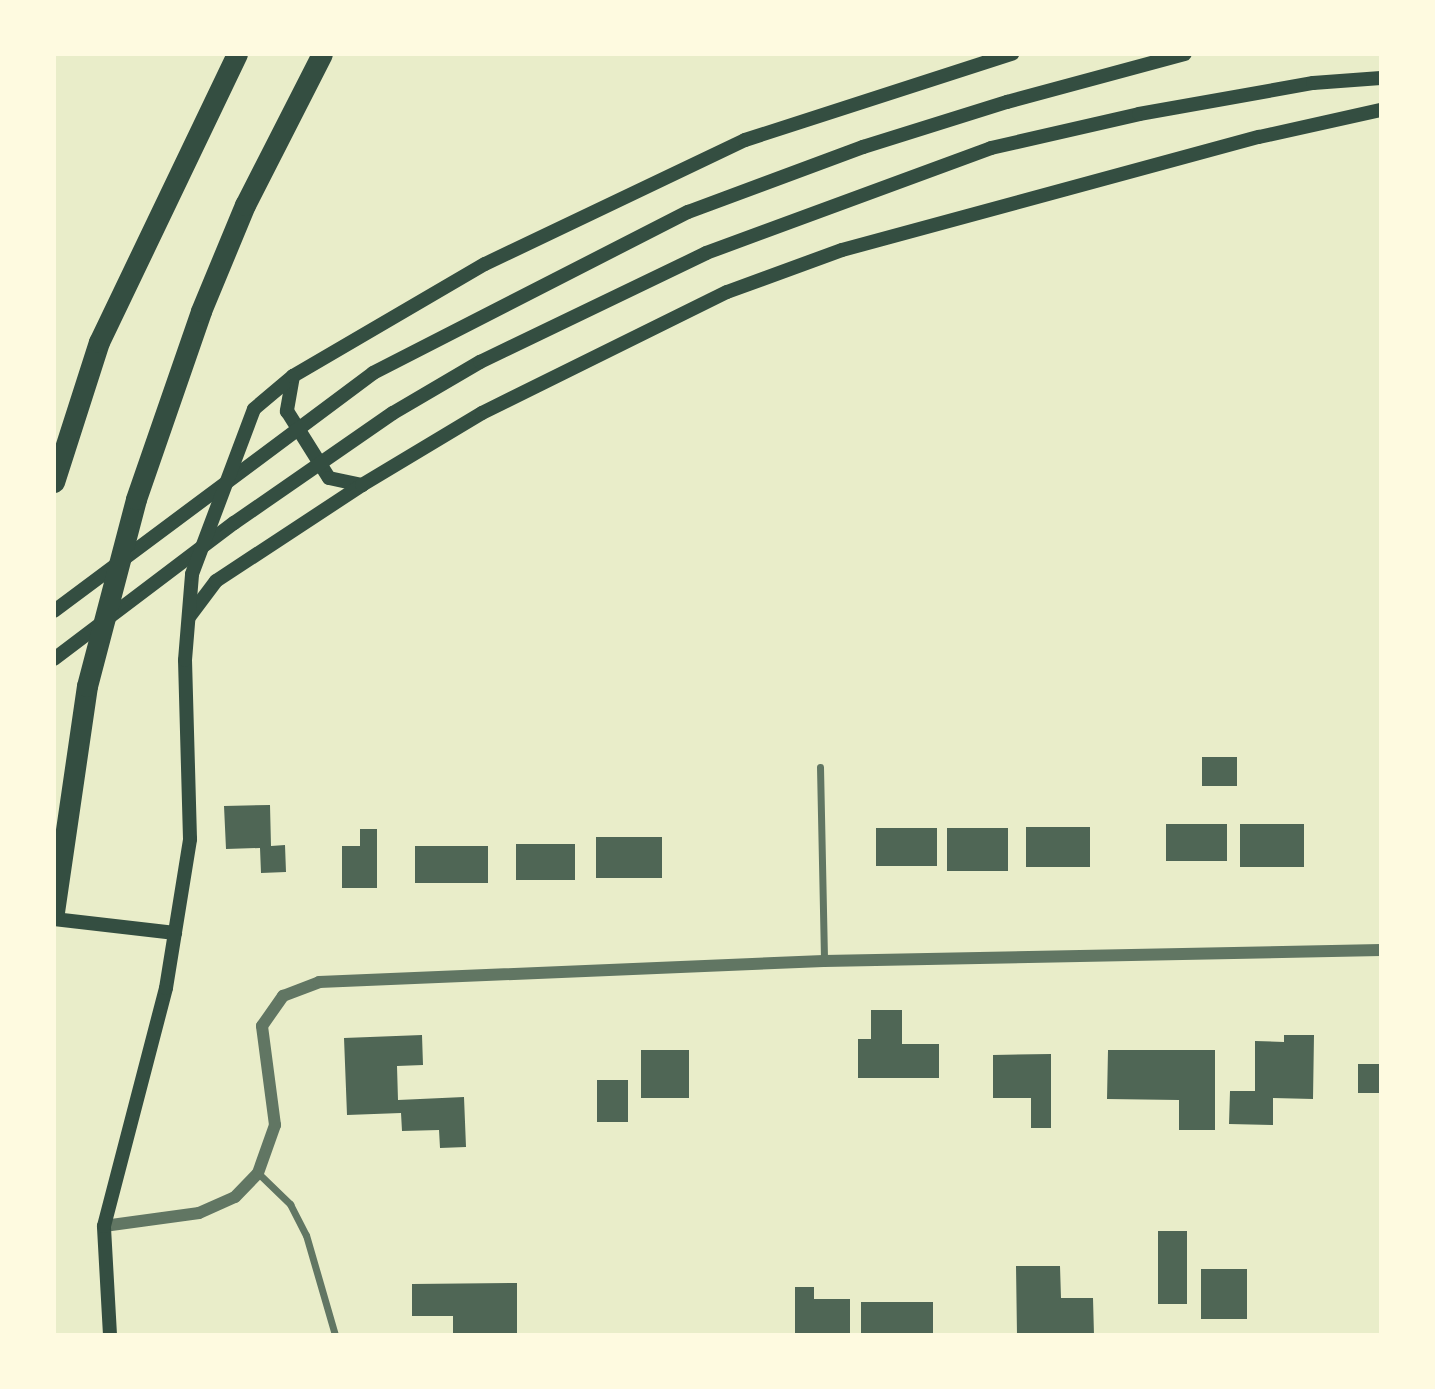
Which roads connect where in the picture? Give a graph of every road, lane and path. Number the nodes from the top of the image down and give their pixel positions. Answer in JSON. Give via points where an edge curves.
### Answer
{"nodes":[{"id":1,"x":237,"y":54,"type":"edge"},
{"id":2,"x":322,"y":54,"type":"edge"},
{"id":3,"x":1012,"y":54,"type":"edge"},
{"id":4,"x":1185,"y":54,"type":"edge"},
{"id":5,"x":1381,"y":78,"type":"edge"},
{"id":6,"x":1381,"y":110,"type":"edge"},
{"id":7,"x":293,"y":376,"type":"junction"},
{"id":8,"x":54,"y":482,"type":"edge"},
{"id":9,"x":362,"y":485,"type":"junction"},
{"id":10,"x":54,"y":611,"type":"edge"},
{"id":11,"x":188,"y":618,"type":"junction"},
{"id":12,"x":54,"y":659,"type":"edge"},
{"id":13,"x":820,"y":766,"type":"dead end"},
{"id":14,"x":54,"y":912,"type":"edge"},
{"id":15,"x":54,"y":919,"type":"edge"},
{"id":16,"x":175,"y":933,"type":"junction"},
{"id":17,"x":1381,"y":950,"type":"edge"},
{"id":18,"x":824,"y":961,"type":"junction"},
{"id":19,"x":258,"y":1174,"type":"junction"},
{"id":20,"x":104,"y":1226,"type":"junction"},
{"id":21,"x":110,"y":1335,"type":"edge"},
{"id":22,"x":335,"y":1335,"type":"edge"}],
"edges":[{"from":1,"to":8,"type":"highway","via":[[99,342]]},
{"from":2,"to":14,"type":"highway","via":[[245,205],[156,435],[108,594],[87,686]]},
{"from":3,"to":7,"type":"main road","via":[[745,140],[485,264]]},
{"from":4,"to":10,"type":"main road","via":[[876,143],[688,212],[373,373]]},
{"from":5,"to":12,"type":"main road","via":[[1313,83],[1139,114],[991,148],[706,253],[480,362],[393,412],[234,523]]},
{"from":6,"to":9,"type":"main road","via":[[1246,141],[869,242],[740,287],[482,412]]},
{"from":7,"to":9,"type":"main road","via":[[287,411],[308,445],[329,478]]},
{"from":7,"to":11,"type":"main road","via":[[254,409],[192,574]]},
{"from":9,"to":11,"type":"main road","via":[[216,581]]},
{"from":11,"to":16,"type":"main road","via":[[184,660],[190,839]]},
{"from":13,"to":18,"type":"street"},
{"from":15,"to":16,"type":"main road"},
{"from":16,"to":20,"type":"main road","via":[[139,1105]]},
{"from":17,"to":18,"type":"street"},
{"from":18,"to":19,"type":"street","via":[[319,982],[284,996],[262,1026],[275,1125]]},
{"from":19,"to":20,"type":"street","via":[[235,1198],[199,1213]]},
{"from":19,"to":22,"type":"street","via":[[290,1204],[306,1235]]},
{"from":20,"to":21,"type":"main road"}]}
